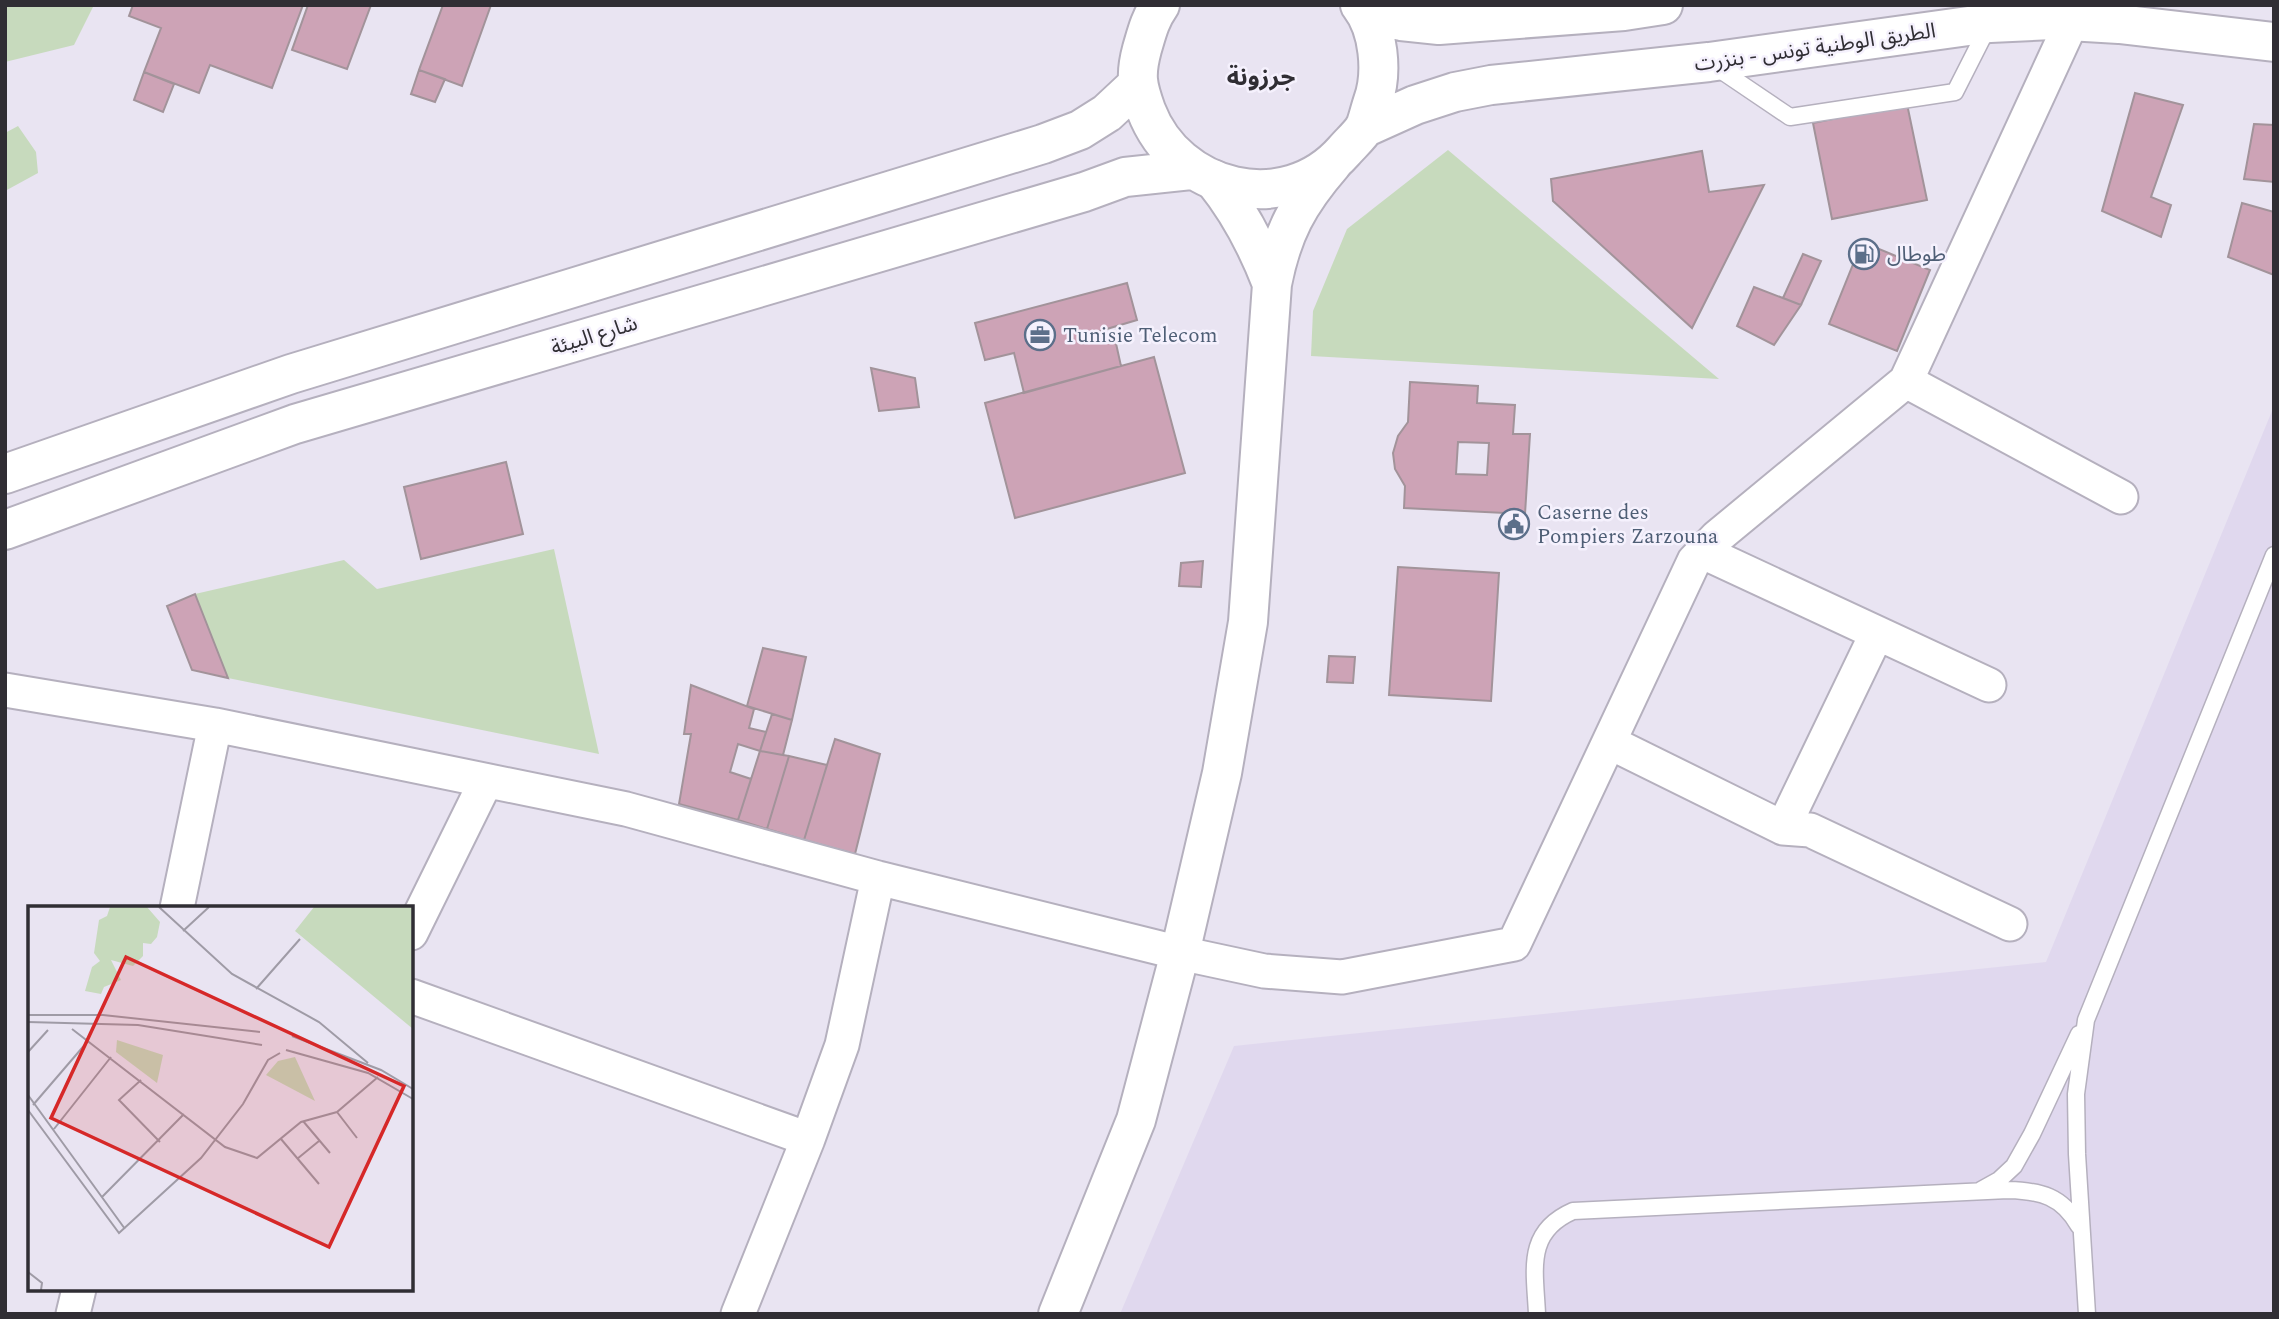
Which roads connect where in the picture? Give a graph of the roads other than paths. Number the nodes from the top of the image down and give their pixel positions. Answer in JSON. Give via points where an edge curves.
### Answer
{"nodes":[{"id":1,"x":1160,"y":5,"type":"edge"},
{"id":2,"x":1663,"y":5,"type":"edge"},
{"id":3,"x":1362,"y":8,"type":"edge"},
{"id":4,"x":2073,"y":21,"type":"junction"},
{"id":5,"x":1990,"y":23,"type":"junction"},
{"id":6,"x":2274,"y":42,"type":"edge"},
{"id":7,"x":1709,"y":62,"type":"junction"},
{"id":8,"x":1137,"y":85,"type":"junction"},
{"id":9,"x":1364,"y":128,"type":"junction"},
{"id":10,"x":1332,"y":164,"type":"junction"},
{"id":11,"x":1203,"y":175,"type":"junction"},
{"id":12,"x":1272,"y":284,"type":"junction"},
{"id":13,"x":1906,"y":381,"type":"junction"},
{"id":14,"x":5,"y":474,"type":"edge"},
{"id":15,"x":2120,"y":497,"type":"dead end"},
{"id":16,"x":5,"y":530,"type":"edge"},
{"id":17,"x":1703,"y":552,"type":"junction"},
{"id":18,"x":2274,"y":555,"type":"edge"},
{"id":19,"x":1877,"y":633,"type":"junction"},
{"id":20,"x":1989,"y":685,"type":"dead end"},
{"id":21,"x":5,"y":690,"type":"edge"},
{"id":22,"x":215,"y":725,"type":"junction"},
{"id":23,"x":1609,"y":743,"type":"junction"},
{"id":24,"x":486,"y":781,"type":"junction"},
{"id":25,"x":1783,"y":828,"type":"junction"},
{"id":26,"x":878,"y":878,"type":"junction"},
{"id":27,"x":177,"y":906,"type":"edge"},
{"id":28,"x":2010,"y":924,"type":"dead end"},
{"id":29,"x":413,"y":929,"type":"edge"},
{"id":30,"x":1180,"y":953,"type":"junction"},
{"id":31,"x":413,"y":997,"type":"edge"},
{"id":32,"x":2086,"y":1020,"type":"junction"},
{"id":33,"x":808,"y":1139,"type":"junction"},
{"id":34,"x":1978,"y":1191,"type":"junction"},
{"id":35,"x":2083,"y":1233,"type":"junction"},
{"id":36,"x":79,"y":1291,"type":"edge"},
{"id":37,"x":73,"y":1314,"type":"edge"},
{"id":38,"x":738,"y":1314,"type":"edge"},
{"id":39,"x":1058,"y":1314,"type":"edge"},
{"id":40,"x":1537,"y":1314,"type":"edge"},
{"id":41,"x":2087,"y":1314,"type":"edge"}],
"edges":[{"from":1,"to":8,"type":"main road","via":[[1150,19]]},
{"from":2,"to":3,"type":"main road","name":"الطريق الوطنية تونس - بنزرت","via":[[1439,25],[1401,21]]},
{"from":3,"to":9,"type":"main road","name":"الطريق الوطنية تونس - بنزرت","via":[[1378,50],[1378,85]]},
{"from":4,"to":5,"type":"main road","name":"الطريق الوطنية تونس - بنزرت"},
{"from":4,"to":6,"type":"main road","name":"الطريق الوطنية تونس - بنزرت"},
{"from":4,"to":13,"type":"street"},
{"from":5,"to":7,"type":"main road","name":"الطريق الوطنية تونس - بنزرت"},
{"from":5,"to":7,"type":"lane","via":[[1955,92],[1790,117]]},
{"from":7,"to":9,"type":"main road","name":"الطريق الوطنية تونس - بنزرت","via":[[1491,85],[1415,105]]},
{"from":8,"to":11,"type":"main road","via":[[1152,126],[1171,152]]},
{"from":8,"to":14,"type":"main road","via":[[1080,130],[1043,144],[291,374]]},
{"from":9,"to":10,"type":"main road","name":"الطريق الوطنية تونس - بنزرت"},
{"from":10,"to":11,"type":"main road","name":"الطريق الوطنية تونس - بنزرت","via":[[1287,187],[1258,190],[1227,186]]},
{"from":10,"to":12,"type":"main road","via":[[1292,219]]},
{"from":11,"to":12,"type":"main road","via":[[1233,203]]},
{"from":11,"to":16,"type":"main road","name":"شارع البيئة","via":[[1125,177],[295,424]]},
{"from":12,"to":30,"type":"main road","via":[[1248,622],[1222,773]]},
{"from":13,"to":15,"type":"street"},
{"from":13,"to":17,"type":"street"},
{"from":17,"to":19,"type":"street"},
{"from":17,"to":23,"type":"street","via":[[1694,561]]},
{"from":18,"to":32,"type":"lane"},
{"from":19,"to":20,"type":"street"},
{"from":19,"to":25,"type":"street"},
{"from":21,"to":22,"type":"street"},
{"from":22,"to":24,"type":"street"},
{"from":22,"to":27,"type":"street"},
{"from":23,"to":25,"type":"street"},
{"from":23,"to":30,"type":"street","via":[[1514,944],[1342,976],[1264,971]]},
{"from":24,"to":26,"type":"street","via":[[626,809]]},
{"from":24,"to":29,"type":"street"},
{"from":25,"to":28,"type":"street","via":[[1810,830]]},
{"from":26,"to":30,"type":"street"},
{"from":26,"to":33,"type":"street","via":[[842,1045]]},
{"from":30,"to":39,"type":"main road","via":[[1136,1120]]},
{"from":31,"to":33,"type":"street"},
{"from":32,"to":34,"type":"lane","via":[[2014,1166]]},
{"from":32,"to":35,"type":"lane","via":[[2076,1094]]},
{"from":33,"to":38,"type":"street"},
{"from":34,"to":35,"type":"lane","via":[[2030,1191],[2051,1197],[2069,1209]]},
{"from":34,"to":40,"type":"lane","via":[[1573,1211],[1557,1218],[1537,1246]]},
{"from":35,"to":41,"type":"lane"},
{"from":36,"to":37,"type":"street"}]}
